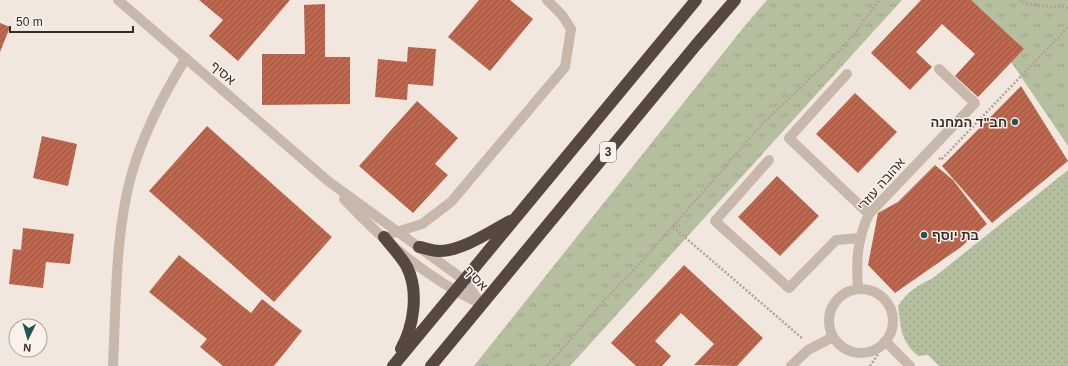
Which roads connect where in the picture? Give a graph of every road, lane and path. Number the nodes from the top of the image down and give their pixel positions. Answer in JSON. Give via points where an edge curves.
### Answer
{"nodes":[{"id":1,"x":118,"y":0,"type":"edge"},
{"id":2,"x":547,"y":0,"type":"edge"},
{"id":3,"x":696,"y":0,"type":"edge"},
{"id":4,"x":735,"y":0,"type":"edge"},
{"id":5,"x":879,"y":0,"type":"edge"},
{"id":6,"x":1019,"y":0,"type":"edge"},
{"id":7,"x":1068,"y":8,"type":"edge"},
{"id":8,"x":1068,"y":27,"type":"edge"},
{"id":9,"x":186,"y":58,"type":"junction"},
{"id":10,"x":939,"y":69,"type":"dead end"},
{"id":11,"x":847,"y":74,"type":"dead end"},
{"id":12,"x":930,"y":149,"type":"junction"},
{"id":13,"x":769,"y":160,"type":"dead end"},
{"id":14,"x":328,"y":181,"type":"junction"},
{"id":15,"x":869,"y":214,"type":"junction"},
{"id":16,"x":514,"y":219,"type":"junction"},
{"id":17,"x":673,"y":227,"type":"junction"},
{"id":18,"x":398,"y":232,"type":"junction"},
{"id":19,"x":384,"y":237,"type":"junction"},
{"id":20,"x":860,"y":238,"type":"junction"},
{"id":21,"x":418,"y":247,"type":"junction"},
{"id":22,"x":464,"y":280,"type":"junction"},
{"id":23,"x":858,"y":289,"type":"junction"},
{"id":24,"x":454,"y":292,"type":"junction"},
{"id":25,"x":482,"y":305,"type":"junction"},
{"id":26,"x":833,"y":337,"type":"junction"},
{"id":27,"x":885,"y":342,"type":"junction"},
{"id":28,"x":812,"y":347,"type":"junction"},
{"id":29,"x":113,"y":366,"type":"edge"},
{"id":30,"x":392,"y":366,"type":"edge"},
{"id":31,"x":431,"y":366,"type":"edge"},
{"id":32,"x":547,"y":366,"type":"edge"},
{"id":33,"x":791,"y":366,"type":"edge"},
{"id":34,"x":910,"y":366,"type":"edge"}],
"edges":[{"from":1,"to":9,"type":"street","name":"אסיף"},
{"from":2,"to":18,"type":"street","via":[[571,29],[565,67],[451,202],[422,224]]},
{"from":3,"to":16,"type":"highway","number":"3"},
{"from":4,"to":25,"type":"highway","number":"3"},
{"from":5,"to":17,"type":"path","via":[[850,38],[762,123]]},
{"from":6,"to":7,"type":"path","via":[[1028,4]]},
{"from":8,"to":12,"type":"path","via":[[941,160]]},
{"from":9,"to":14,"type":"street","name":"אסיף"},
{"from":9,"to":29,"type":"street","via":[[168,87],[141,144],[131,177],[124,210],[118,272]]},
{"from":10,"to":12,"type":"street","name":"אהובה עוזרי","via":[[975,103]]},
{"from":11,"to":15,"type":"street","via":[[788,138]]},
{"from":12,"to":15,"type":"street","name":"אהובה עוזרי"},
{"from":13,"to":20,"type":"street","via":[[715,221],[789,288],[836,240]]},
{"from":14,"to":18,"type":"street","name":"אסיף"},
{"from":14,"to":19,"type":"street","name":"אסיף","via":[[368,224]]},
{"from":15,"to":20,"type":"street","name":"אהובה עוזרי"},
{"from":16,"to":21,"type":"highway","via":[[468,243],[448,250]]},
{"from":16,"to":22,"type":"highway","number":"3"},
{"from":17,"to":28,"type":"path"},
{"from":17,"to":32,"type":"path"},
{"from":18,"to":19,"type":"street"},
{"from":18,"to":21,"type":"street","name":"אסיף"},
{"from":19,"to":24,"type":"street","name":"אסיף"},
{"from":19,"to":30,"type":"highway","via":[[407,267],[413,296],[407,338]]},
{"from":20,"to":23,"type":"street","name":"אהובה עוזרי","via":[[857,261]]},
{"from":21,"to":22,"type":"street","name":"אסיף"},
{"from":22,"to":24,"type":"highway","number":"3"},
{"from":22,"to":25,"type":"street","name":"אסיף"},
{"from":23,"to":26,"type":"street","via":[[844,293],[831,308],[829,323]]},
{"from":23,"to":27,"type":"street","via":[[878,294],[888,304],[892,313],[892,323]]},
{"from":24,"to":25,"type":"street","name":"אסיף"},
{"from":24,"to":30,"type":"highway","number":"3"},
{"from":25,"to":31,"type":"highway","number":"3"},
{"from":26,"to":27,"type":"street","via":[[844,347],[858,352],[873,350]]},
{"from":26,"to":28,"type":"street"},
{"from":27,"to":34,"type":"street"},
{"from":28,"to":33,"type":"street"}]}
